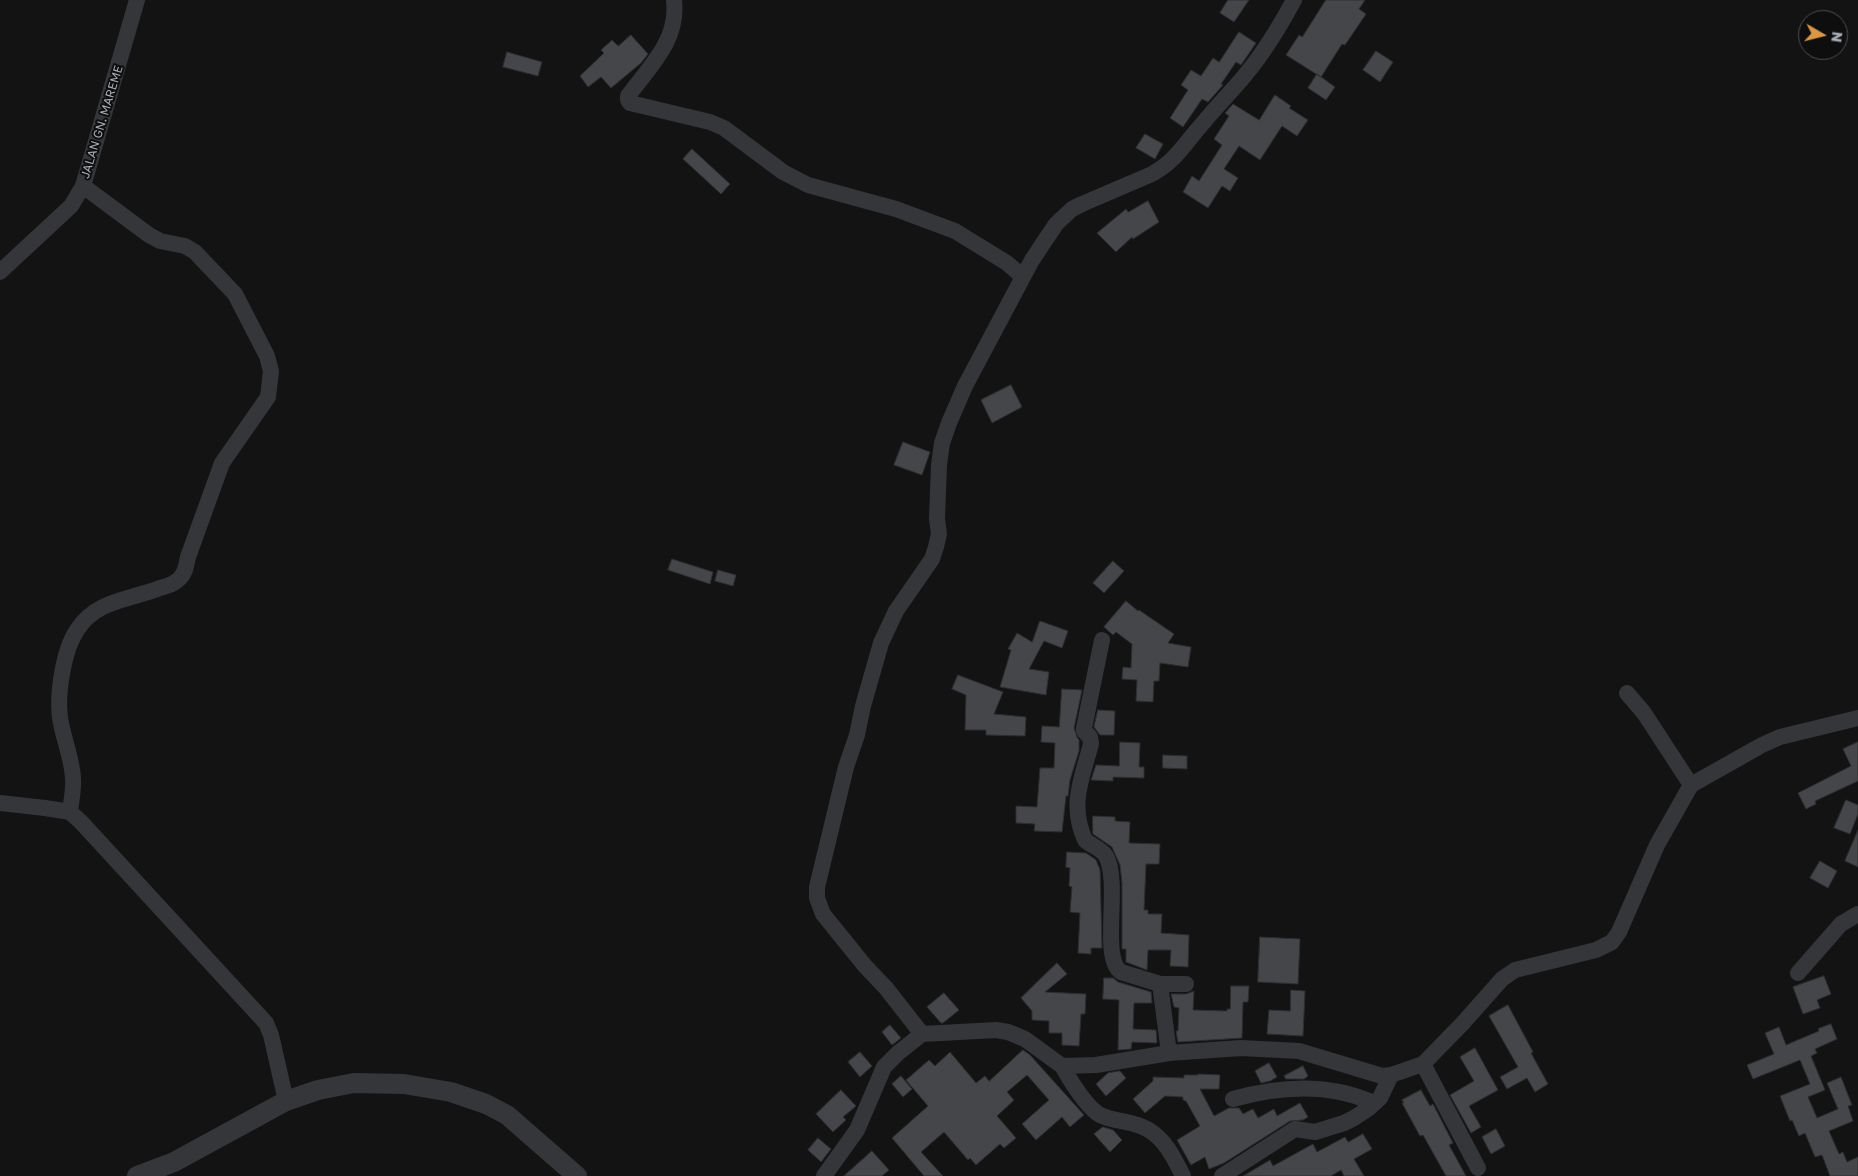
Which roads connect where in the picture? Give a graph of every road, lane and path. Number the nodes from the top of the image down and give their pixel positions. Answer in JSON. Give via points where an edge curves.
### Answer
{"nodes":[{"id":1,"x":138,"y":0,"type":"edge"},
{"id":2,"x":674,"y":0,"type":"edge"},
{"id":3,"x":1294,"y":0,"type":"edge"},
{"id":4,"x":83,"y":186,"type":"junction"},
{"id":5,"x":0,"y":272,"type":"edge"},
{"id":6,"x":1023,"y":277,"type":"junction"},
{"id":7,"x":1102,"y":640,"type":"dead end"},
{"id":8,"x":1627,"y":694,"type":"dead end"},
{"id":9,"x":1858,"y":718,"type":"edge"},
{"id":10,"x":1691,"y":784,"type":"junction"},
{"id":11,"x":0,"y":803,"type":"edge"},
{"id":12,"x":70,"y":812,"type":"junction"},
{"id":13,"x":1858,"y":914,"type":"edge"},
{"id":14,"x":1798,"y":973,"type":"dead end"},
{"id":15,"x":1160,"y":984,"type":"junction"},
{"id":16,"x":1186,"y":984,"type":"dead end"},
{"id":17,"x":922,"y":1034,"type":"junction"},
{"id":18,"x":1169,"y":1053,"type":"junction"},
{"id":19,"x":1423,"y":1064,"type":"junction"},
{"id":20,"x":1062,"y":1066,"type":"junction"},
{"id":21,"x":1391,"y":1075,"type":"junction"},
{"id":22,"x":1233,"y":1099,"type":"dead end"},
{"id":23,"x":286,"y":1101,"type":"junction"},
{"id":24,"x":1374,"y":1103,"type":"junction"},
{"id":25,"x":1478,"y":1168,"type":"dead end"},
{"id":26,"x":137,"y":1176,"type":"edge"},
{"id":27,"x":577,"y":1176,"type":"edge"},
{"id":28,"x":824,"y":1176,"type":"edge"},
{"id":29,"x":1183,"y":1176,"type":"edge"},
{"id":30,"x":1222,"y":1176,"type":"edge"}],
"edges":[{"from":1,"to":4,"type":"street","name":"JALAN GN. MAREME"},
{"from":2,"to":6,"type":"street","via":[[673,23],[665,47],[628,96],[630,103],[724,128],[795,179],[956,231]]},
{"from":3,"to":6,"type":"street","via":[[1275,34],[1246,74],[1175,158],[1152,174],[1072,209],[1056,224]]},
{"from":4,"to":5,"type":"street","name":"JALAN GN. MAREME","via":[[70,206]]},
{"from":4,"to":12,"type":"street","via":[[149,235],[195,252],[235,294],[267,356],[270,386],[268,397],[222,463],[180,578],[141,596],[102,606],[92,612],[77,630],[67,656],[59,697],[60,718],[73,778]]},
{"from":6,"to":17,"type":"street","via":[[965,386],[942,443],[936,547],[932,559],[896,611],[881,643],[817,887],[823,914]]},
{"from":7,"to":15,"type":"street","via":[[1084,728],[1091,744],[1076,808],[1085,840],[1102,850],[1109,863],[1113,962],[1121,972]]},
{"from":8,"to":10,"type":"street","via":[[1644,713]]},
{"from":9,"to":10,"type":"street","via":[[1780,737]]},
{"from":10,"to":19,"type":"street","via":[[1656,845],[1612,942],[1596,950],[1515,970],[1502,979]]},
{"from":11,"to":12,"type":"street"},
{"from":12,"to":23,"type":"street","via":[[266,1023]]},
{"from":13,"to":14,"type":"street","via":[[1841,924]]},
{"from":15,"to":16,"type":"street"},
{"from":15,"to":18,"type":"street"},
{"from":17,"to":20,"type":"street","via":[[1008,1032],[1025,1039]]},
{"from":17,"to":28,"type":"street","via":[[884,1067],[858,1130]]},
{"from":18,"to":20,"type":"street","via":[[1096,1065]]},
{"from":18,"to":21,"type":"street","via":[[1241,1048],[1292,1050],[1377,1075]]},
{"from":19,"to":21,"type":"street"},
{"from":19,"to":25,"type":"street"},
{"from":20,"to":29,"type":"street","via":[[1095,1111],[1105,1117],[1140,1125],[1159,1136]]},
{"from":21,"to":24,"type":"street","via":[[1380,1098]]},
{"from":22,"to":24,"type":"street","via":[[1269,1091],[1310,1089],[1339,1091]]},
{"from":23,"to":26,"type":"street","via":[[174,1162]]},
{"from":23,"to":27,"type":"street","via":[[354,1083],[404,1084],[451,1092],[507,1115]]},
{"from":24,"to":30,"type":"street","via":[[1349,1120],[1325,1129],[1315,1132],[1295,1129]]}]}
